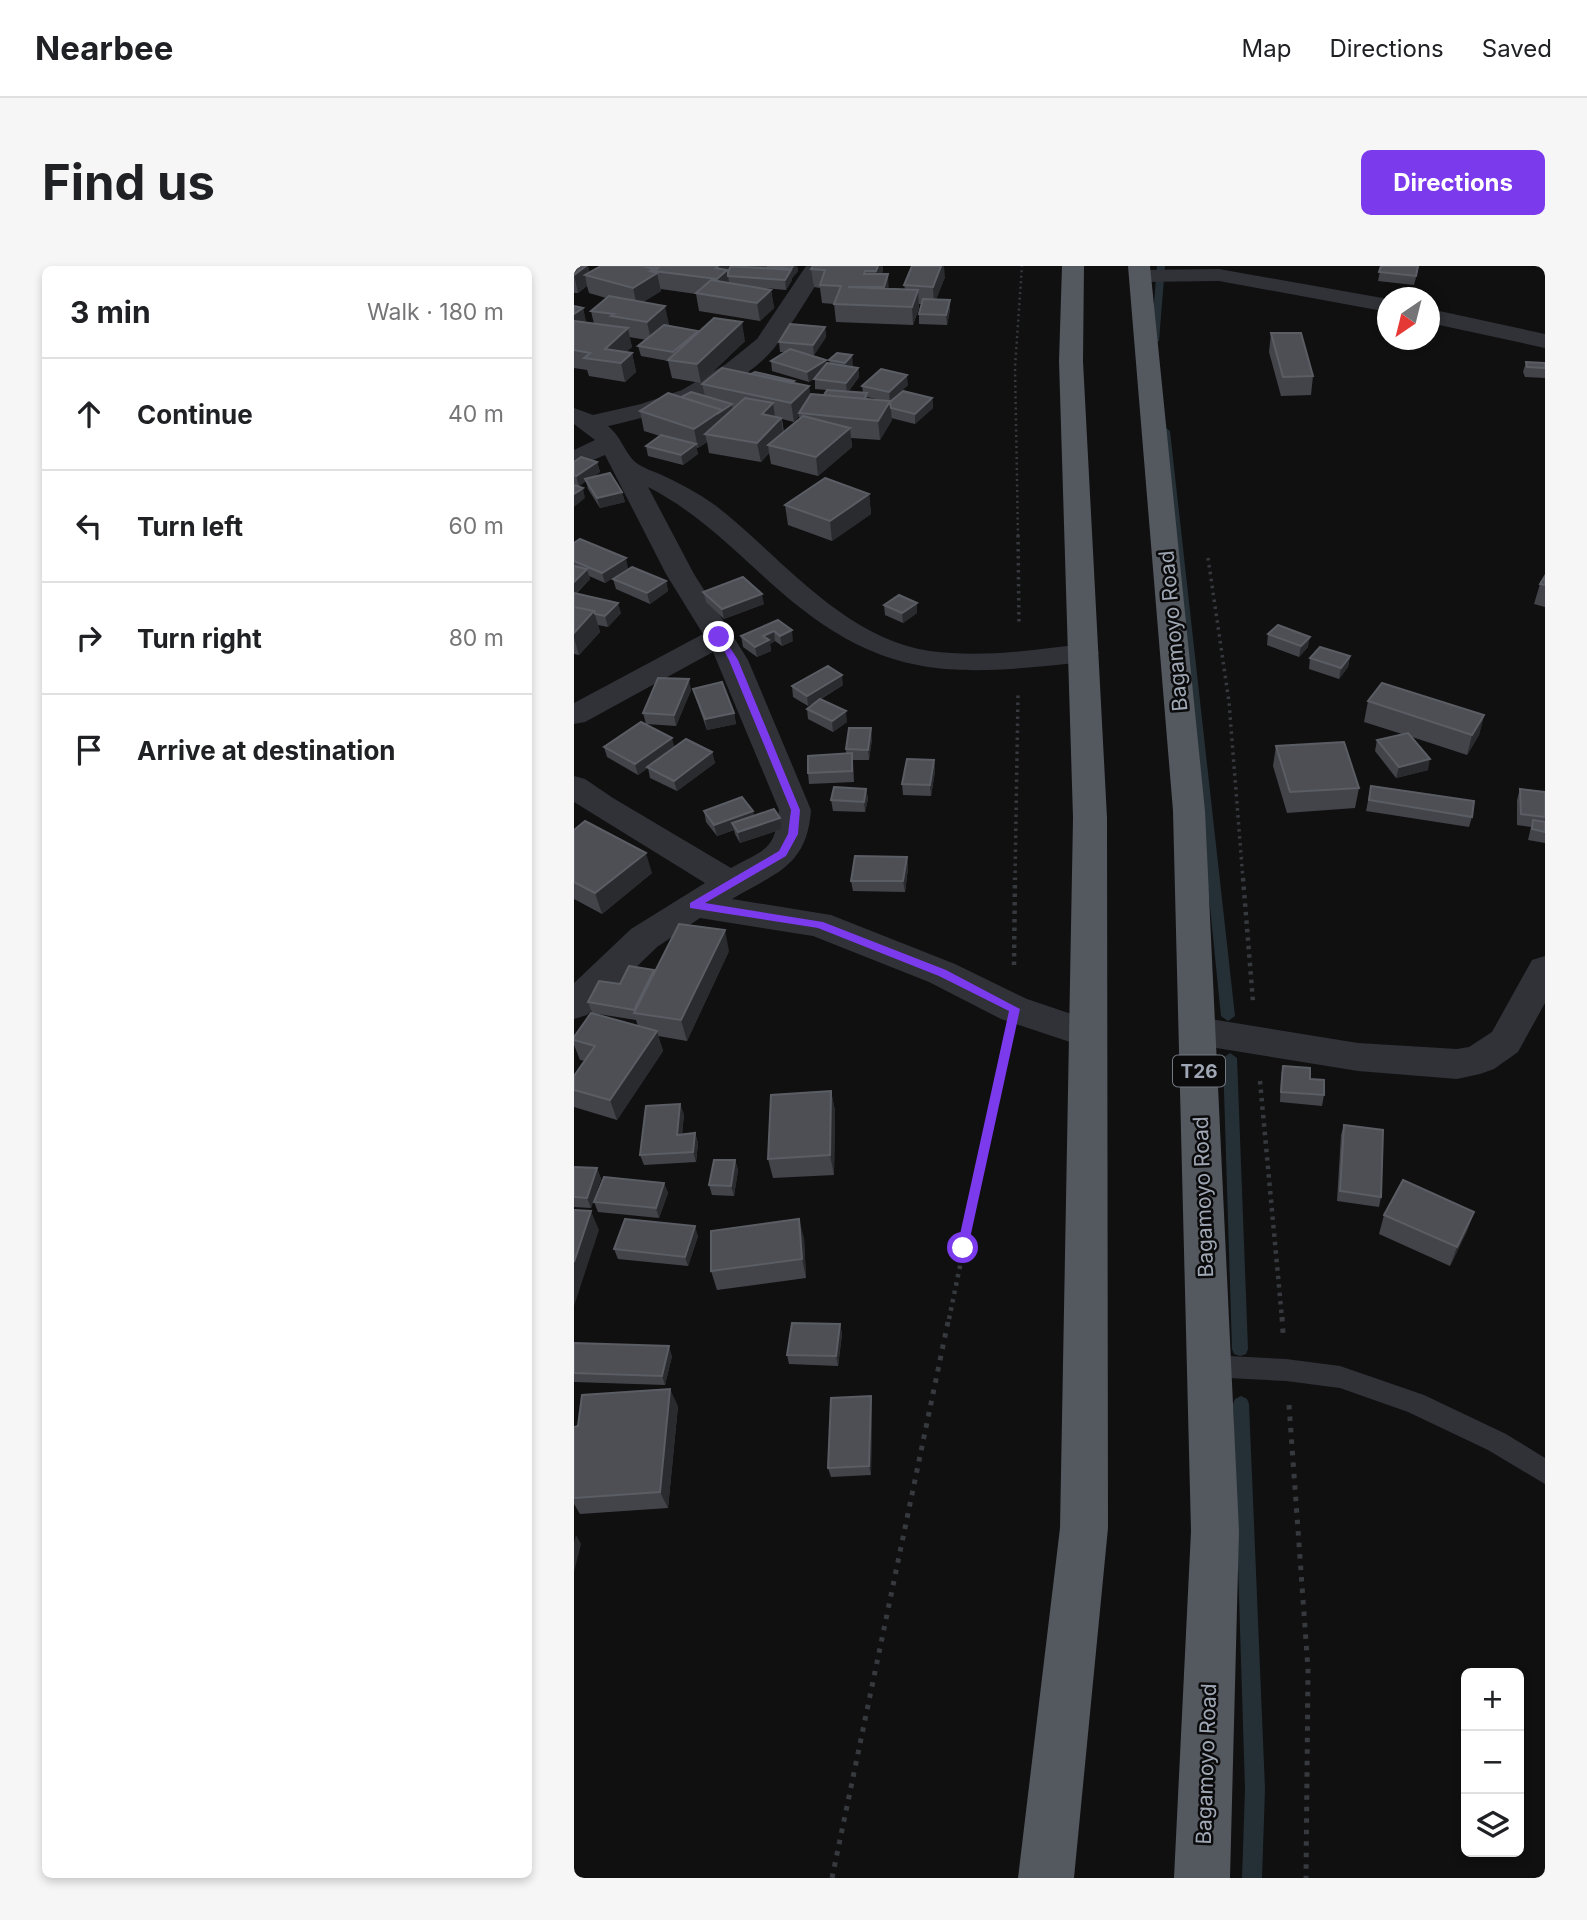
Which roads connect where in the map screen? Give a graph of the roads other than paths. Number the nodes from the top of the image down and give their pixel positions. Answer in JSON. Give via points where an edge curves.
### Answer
{"nodes":[{"id":1,"x":817,"y":266,"type":"edge"},
{"id":2,"x":1073,"y":266,"type":"edge"},
{"id":3,"x":1140,"y":271,"type":"edge"},
{"id":4,"x":1377,"y":304,"type":"edge"},
{"id":5,"x":1440,"y":318,"type":"edge"},
{"id":6,"x":1545,"y":341,"type":"edge"},
{"id":7,"x":599,"y":437,"type":"edge"},
{"id":8,"x":574,"y":460,"type":"edge"},
{"id":9,"x":719,"y":637,"type":"junction"},
{"id":10,"x":1083,"y":653,"type":"junction"},
{"id":11,"x":574,"y":715,"type":"edge"},
{"id":12,"x":574,"y":786,"type":"edge"},
{"id":13,"x":732,"y":884,"type":"junction"},
{"id":14,"x":694,"y":905,"type":"junction"},
{"id":15,"x":1545,"y":969,"type":"edge"},
{"id":16,"x":574,"y":1005,"type":"edge"},
{"id":17,"x":1198,"y":1031,"type":"junction"},
{"id":18,"x":1088,"y":1034,"type":"junction"},
{"id":19,"x":1209,"y":1366,"type":"junction"},
{"id":20,"x":1545,"y":1472,"type":"edge"},
{"id":21,"x":1046,"y":1878,"type":"edge"},
{"id":22,"x":1202,"y":1878,"type":"edge"}],
"edges":[{"from":1,"to":7,"type":"street","via":[[765,344],[734,369]]},
{"from":2,"to":10,"type":"highway","via":[[1071,360]]},
{"from":3,"to":4,"type":"street","via":[[1219,275]]},
{"from":3,"to":17,"type":"highway","name":"Bagamoyo Road","number":"T26","via":[[1189,811]]},
{"from":5,"to":6,"type":"street"},
{"from":7,"to":8,"type":"street"},
{"from":7,"to":9,"type":"street"},
{"from":7,"to":10,"type":"street","via":[[715,517],[832,621],[874,643],[939,661]]},
{"from":9,"to":11,"type":"street"},
{"from":9,"to":13,"type":"street","via":[[733,660],[795,810],[793,834],[783,853]]},
{"from":10,"to":18,"type":"highway","via":[[1090,818]]},
{"from":12,"to":13,"type":"street"},
{"from":13,"to":14,"type":"street"},
{"from":14,"to":16,"type":"street","via":[[644,938]]},
{"from":14,"to":18,"type":"street","via":[[819,924],[943,973],[1014,1009]]},
{"from":15,"to":17,"type":"street","via":[[1505,1042],[1480,1059],[1457,1064],[1358,1057]]},
{"from":17,"to":19,"type":"highway","name":"Bagamoyo Road","number":"T26"},
{"from":18,"to":21,"type":"highway","via":[[1084,1528]]},
{"from":19,"to":20,"type":"lane","via":[[1340,1377],[1415,1403],[1497,1442]]},
{"from":19,"to":22,"type":"highway","name":"Bagamoyo Road","number":"T26","via":[[1215,1531]]}]}
